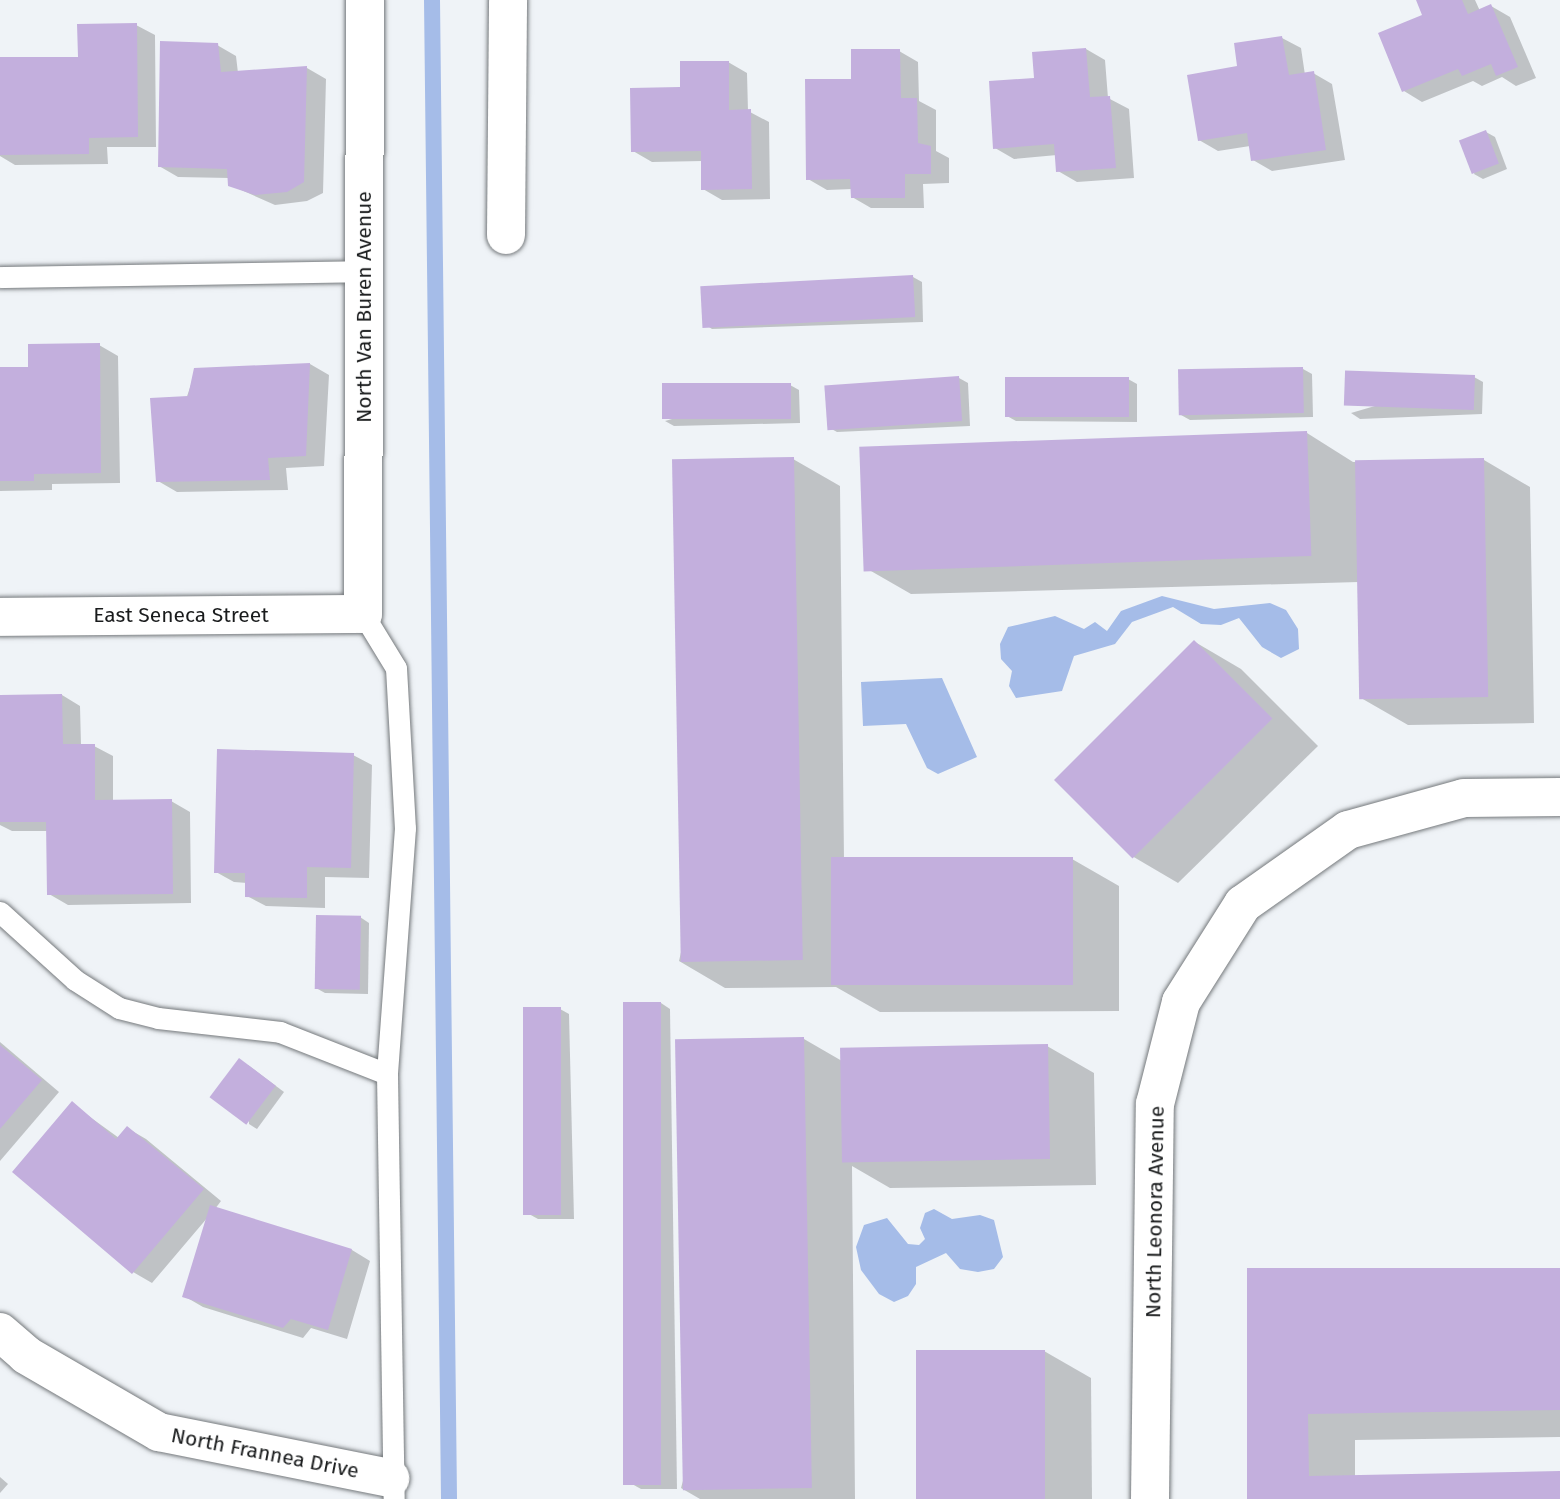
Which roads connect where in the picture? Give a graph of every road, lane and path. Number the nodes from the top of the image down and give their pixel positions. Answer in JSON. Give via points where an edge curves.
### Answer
{"nodes":[{"id":1,"x":365,"y":0,"type":"edge"},
{"id":2,"x":508,"y":0,"type":"edge"},
{"id":3,"x":506,"y":235,"type":"dead end"},
{"id":4,"x":364,"y":271,"type":"junction"},
{"id":5,"x":0,"y":277,"type":"edge"},
{"id":6,"x":363,"y":614,"type":"junction"},
{"id":7,"x":0,"y":617,"type":"edge"},
{"id":8,"x":1560,"y":797,"type":"edge"},
{"id":9,"x":0,"y":912,"type":"edge"},
{"id":10,"x":387,"y":1074,"type":"junction"},
{"id":11,"x":0,"y":1332,"type":"edge"},
{"id":12,"x":392,"y":1488,"type":"edge"},
{"id":13,"x":1150,"y":1499,"type":"edge"}],
"edges":[{"from":1,"to":4,"type":"street","name":"North Van Buren Avenue"},
{"from":2,"to":3,"type":"street"},
{"from":4,"to":5,"type":"lane"},
{"from":4,"to":6,"type":"street","name":"North Van Buren Avenue"},
{"from":6,"to":7,"type":"street","name":"East Seneca Street"},
{"from":6,"to":10,"type":"lane","via":[[396,668],[405,815]]},
{"from":8,"to":13,"type":"street","name":"North Leonora Avenue","via":[[1464,799],[1348,830],[1244,905],[1181,1002],[1155,1104]]},
{"from":9,"to":10,"type":"lane","via":[[75,980],[118,1008],[158,1018],[280,1032]]},
{"from":10,"to":12,"type":"lane"},
{"from":11,"to":12,"type":"street","name":"North Frannea Drive","via":[[26,1355],[159,1432]]}]}
